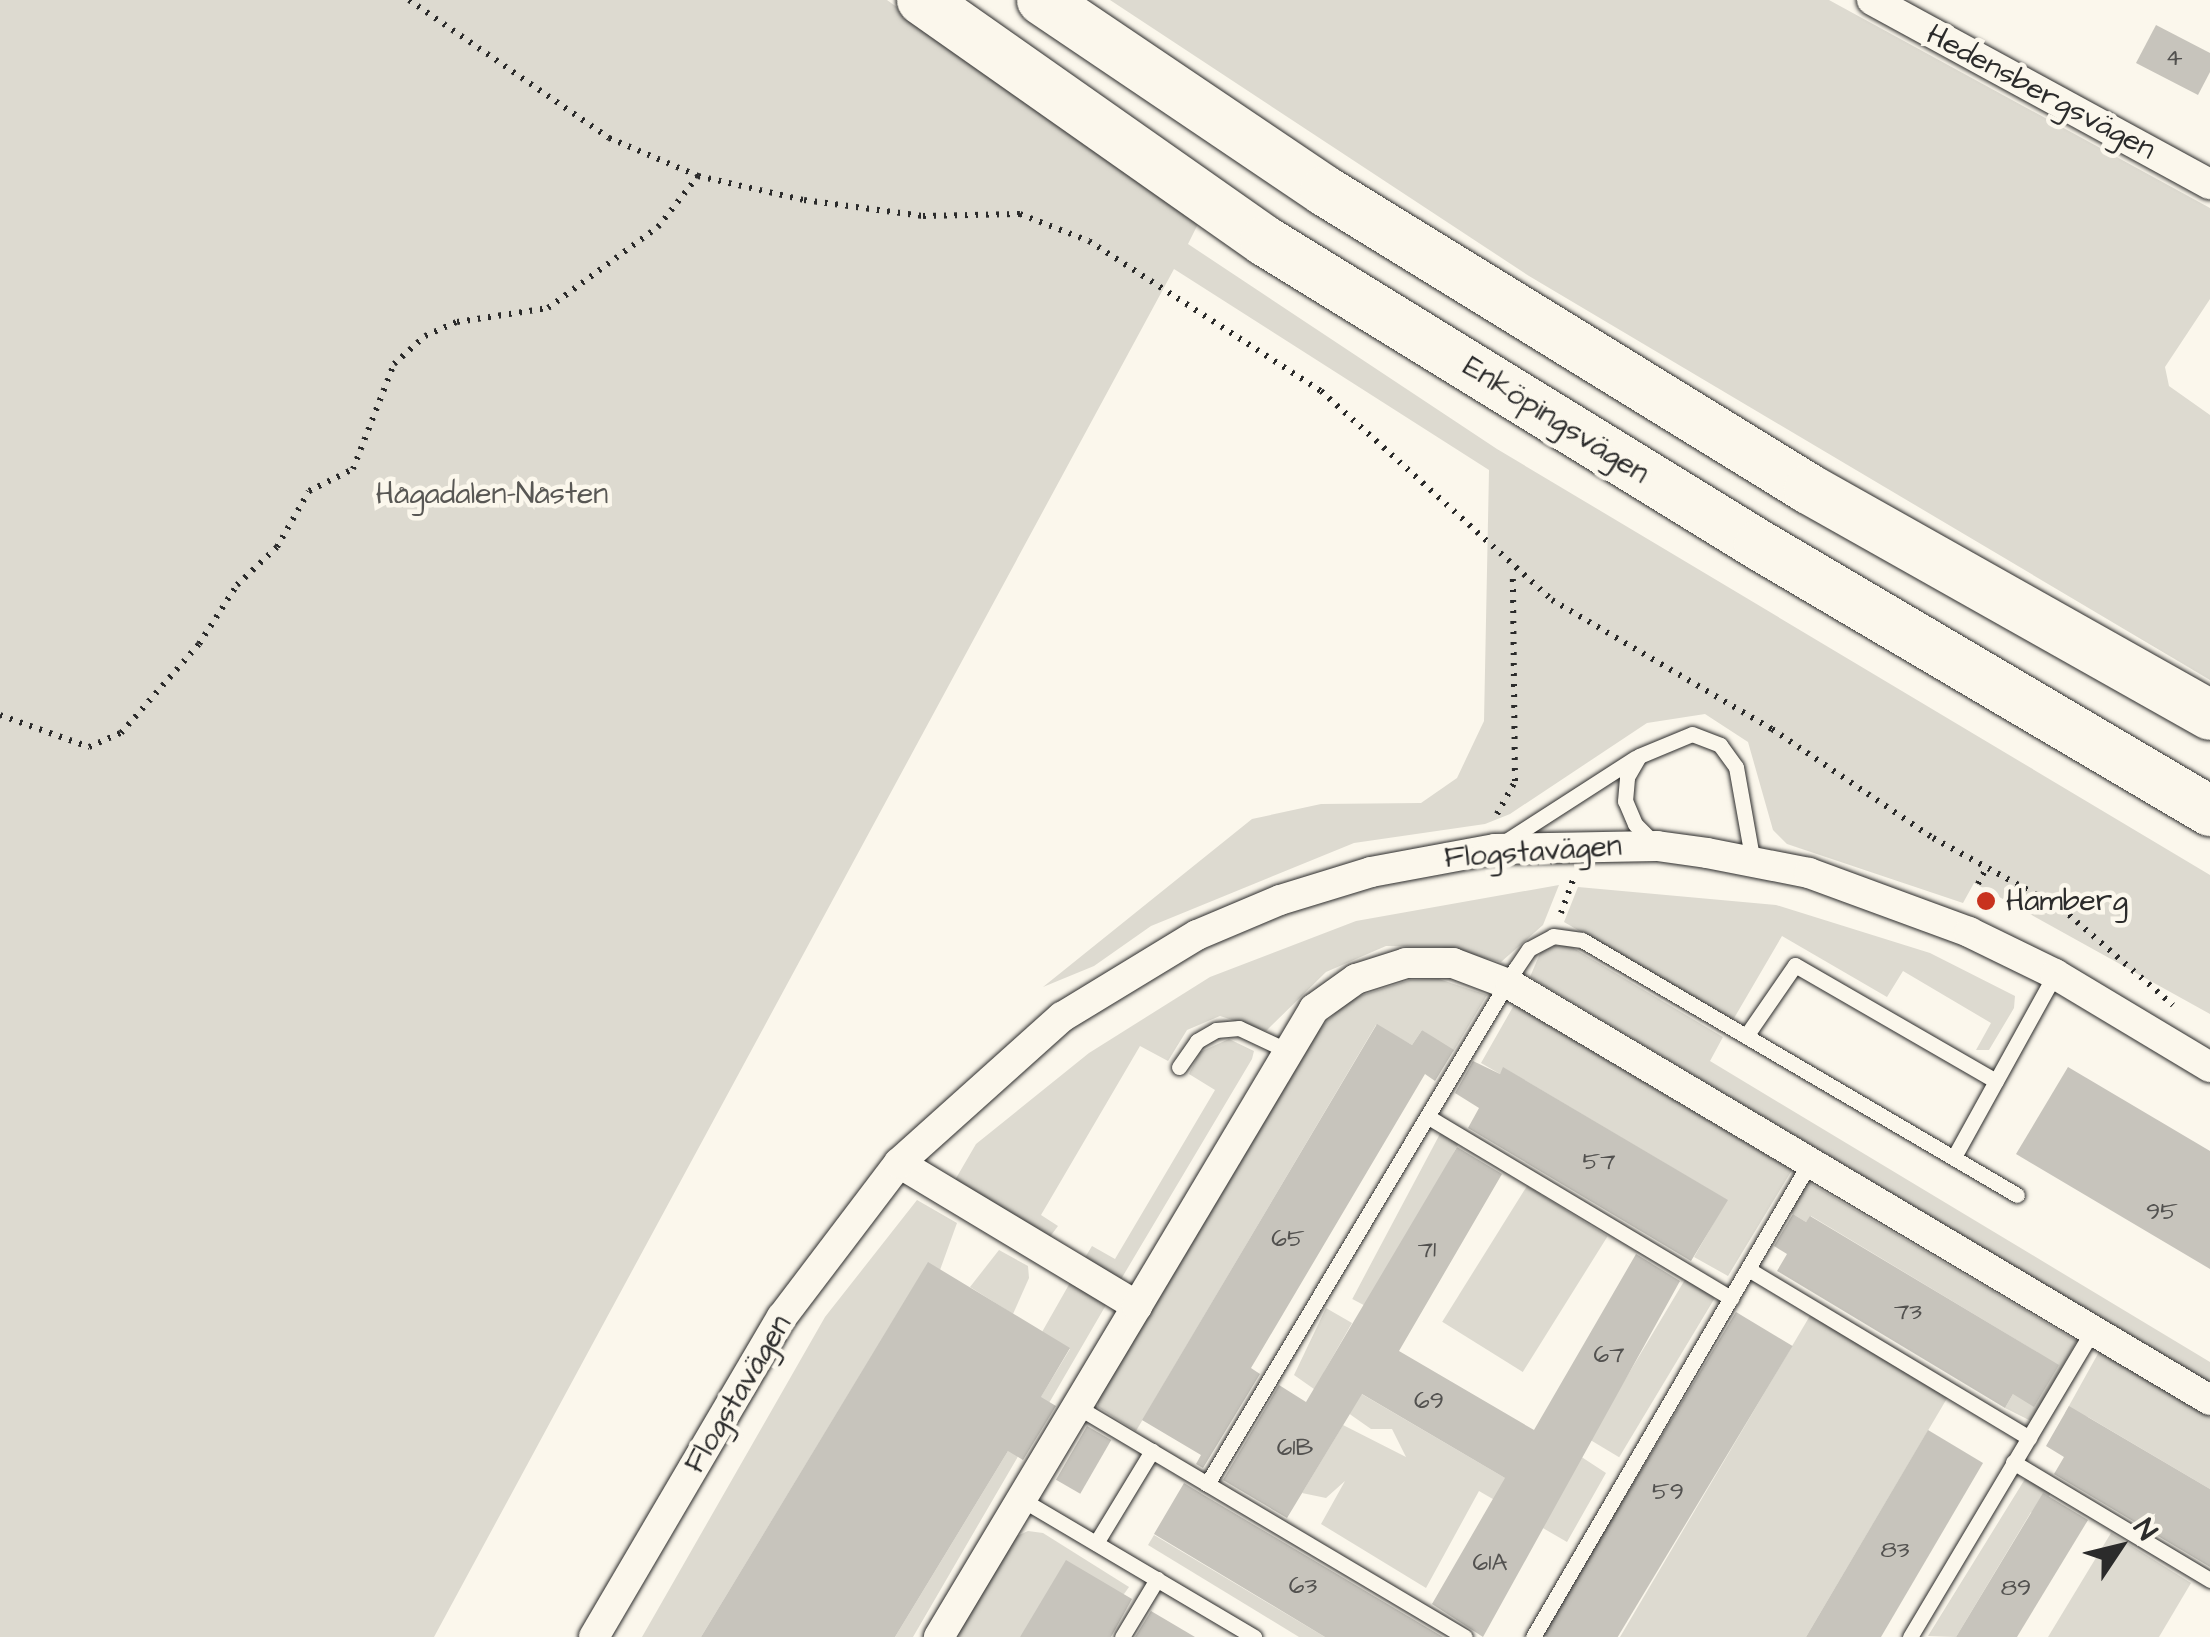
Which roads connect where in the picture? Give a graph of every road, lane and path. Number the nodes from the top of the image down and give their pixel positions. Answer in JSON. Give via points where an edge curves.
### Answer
{"nodes":[{"id":1,"x":409,"y":0,"type":"edge"},
{"id":2,"x":922,"y":0,"type":"edge"},
{"id":3,"x":1042,"y":0,"type":"edge"},
{"id":4,"x":1872,"y":0,"type":"edge"},
{"id":5,"x":698,"y":176,"type":"junction"},
{"id":6,"x":2210,"y":184,"type":"edge"},
{"id":7,"x":1513,"y":571,"type":"junction"},
{"id":8,"x":0,"y":715,"type":"edge"},
{"id":9,"x":2210,"y":716,"type":"edge"},
{"id":10,"x":1638,"y":756,"type":"junction"},
{"id":11,"x":2210,"y":811,"type":"edge"},
{"id":12,"x":1492,"y":818,"type":"dead end"},
{"id":13,"x":1657,"y":846,"type":"junction"},
{"id":14,"x":1494,"y":849,"type":"junction"},
{"id":15,"x":1753,"y":862,"type":"junction"},
{"id":16,"x":1985,"y":870,"type":"junction"},
{"id":17,"x":1574,"y":872,"type":"dead end"},
{"id":18,"x":1978,"y":884,"type":"dead end"},
{"id":19,"x":1553,"y":936,"type":"junction"},
{"id":20,"x":2056,"y":974,"type":"junction"},
{"id":21,"x":1511,"y":985,"type":"junction"},
{"id":22,"x":2180,"y":1011,"type":"dead end"},
{"id":23,"x":1746,"y":1036,"type":"junction"},
{"id":24,"x":1288,"y":1050,"type":"junction"},
{"id":25,"x":1178,"y":1067,"type":"dead end"},
{"id":26,"x":2210,"y":1067,"type":"edge"},
{"id":27,"x":1996,"y":1081,"type":"junction"},
{"id":28,"x":1430,"y":1118,"type":"junction"},
{"id":29,"x":1954,"y":1158,"type":"junction"},
{"id":30,"x":1810,"y":1162,"type":"junction"},
{"id":31,"x":899,"y":1163,"type":"junction"},
{"id":32,"x":2017,"y":1194,"type":"dead end"},
{"id":33,"x":1748,"y":1269,"type":"junction"},
{"id":34,"x":1730,"y":1298,"type":"junction"},
{"id":35,"x":1138,"y":1306,"type":"junction"},
{"id":36,"x":2093,"y":1330,"type":"junction"},
{"id":37,"x":2210,"y":1400,"type":"edge"},
{"id":38,"x":1076,"y":1406,"type":"junction"},
{"id":39,"x":2029,"y":1438,"type":"junction"},
{"id":40,"x":1152,"y":1451,"type":"junction"},
{"id":41,"x":2013,"y":1462,"type":"junction"},
{"id":42,"x":1207,"y":1484,"type":"junction"},
{"id":43,"x":1021,"y":1499,"type":"junction"},
{"id":44,"x":1096,"y":1544,"type":"junction"},
{"id":45,"x":1156,"y":1580,"type":"junction"},
{"id":46,"x":2210,"y":1580,"type":"edge"},
{"id":47,"x":594,"y":1637,"type":"edge"},
{"id":48,"x":939,"y":1637,"type":"edge"},
{"id":49,"x":1122,"y":1637,"type":"edge"},
{"id":50,"x":1254,"y":1637,"type":"edge"},
{"id":51,"x":1465,"y":1637,"type":"edge"},
{"id":52,"x":1533,"y":1637,"type":"edge"},
{"id":53,"x":1910,"y":1637,"type":"edge"}],
"edges":[{"from":1,"to":5,"type":"path","via":[[610,138]]},
{"from":2,"to":11,"type":"main road","name":"Enköpingsvägen","via":[[1265,241]]},
{"from":3,"to":9,"type":"main road","via":[[1326,191],[1776,468]]},
{"from":4,"to":6,"type":"street","name":"Hedensbergsvägen"},
{"from":5,"to":7,"type":"path","via":[[804,200],[923,216],[1020,214],[1089,241],[1321,391],[1424,479]]},
{"from":5,"to":8,"type":"path","via":[[658,227],[548,308],[457,322],[424,336],[394,364],[353,469],[310,492],[277,547],[237,584],[199,644],[122,733],[89,747]]},
{"from":7,"to":12,"type":"path","via":[[1515,781],[1509,801]]},
{"from":7,"to":16,"type":"path"},
{"from":10,"to":13,"type":"lane","via":[[1625,800],[1635,824]]},
{"from":10,"to":14,"type":"lane"},
{"from":10,"to":15,"type":"lane","via":[[1692,734],[1720,745],[1744,794]]},
{"from":13,"to":14,"type":"street","name":"Flogstavägen"},
{"from":13,"to":15,"type":"street","name":"Flogstavägen"},
{"from":14,"to":31,"type":"street","name":"Flogstavägen","via":[[1371,872],[1197,934],[1018,1050]]},
{"from":15,"to":20,"type":"street","name":"Flogstavägen","via":[[1809,873],[1877,898]]},
{"from":16,"to":18,"type":"path"},
{"from":16,"to":22,"type":"path","via":[[2061,908]]},
{"from":17,"to":19,"type":"path"},
{"from":19,"to":21,"type":"lane","via":[[1529,949]]},
{"from":19,"to":23,"type":"lane","via":[[1582,940]]},
{"from":20,"to":26,"type":"street","name":"Flogstavägen"},
{"from":20,"to":27,"type":"lane"},
{"from":21,"to":24,"type":"street","via":[[1453,963],[1406,963],[1356,979],[1314,1009]]},
{"from":21,"to":28,"type":"lane"},
{"from":21,"to":30,"type":"street"},
{"from":23,"to":27,"type":"lane","via":[[1794,965]]},
{"from":23,"to":29,"type":"lane"},
{"from":24,"to":25,"type":"lane","via":[[1239,1028],[1216,1030],[1197,1041]]},
{"from":24,"to":35,"type":"street"},
{"from":27,"to":29,"type":"lane"},
{"from":28,"to":34,"type":"lane"},
{"from":28,"to":42,"type":"lane"},
{"from":29,"to":32,"type":"lane"},
{"from":30,"to":33,"type":"lane"},
{"from":30,"to":36,"type":"street"},
{"from":31,"to":35,"type":"street"},
{"from":31,"to":47,"type":"street","name":"Flogstavägen","via":[[782,1317]]},
{"from":33,"to":34,"type":"lane"},
{"from":33,"to":39,"type":"lane"},
{"from":34,"to":52,"type":"lane"},
{"from":35,"to":38,"type":"street"},
{"from":36,"to":37,"type":"street"},
{"from":36,"to":39,"type":"lane"},
{"from":38,"to":40,"type":"lane"},
{"from":38,"to":43,"type":"street"},
{"from":39,"to":41,"type":"lane"},
{"from":40,"to":42,"type":"lane"},
{"from":40,"to":44,"type":"lane"},
{"from":41,"to":46,"type":"lane"},
{"from":41,"to":53,"type":"lane"},
{"from":42,"to":51,"type":"lane"},
{"from":43,"to":44,"type":"lane"},
{"from":43,"to":48,"type":"street"},
{"from":44,"to":45,"type":"lane"},
{"from":45,"to":49,"type":"lane"},
{"from":45,"to":50,"type":"lane"}]}
